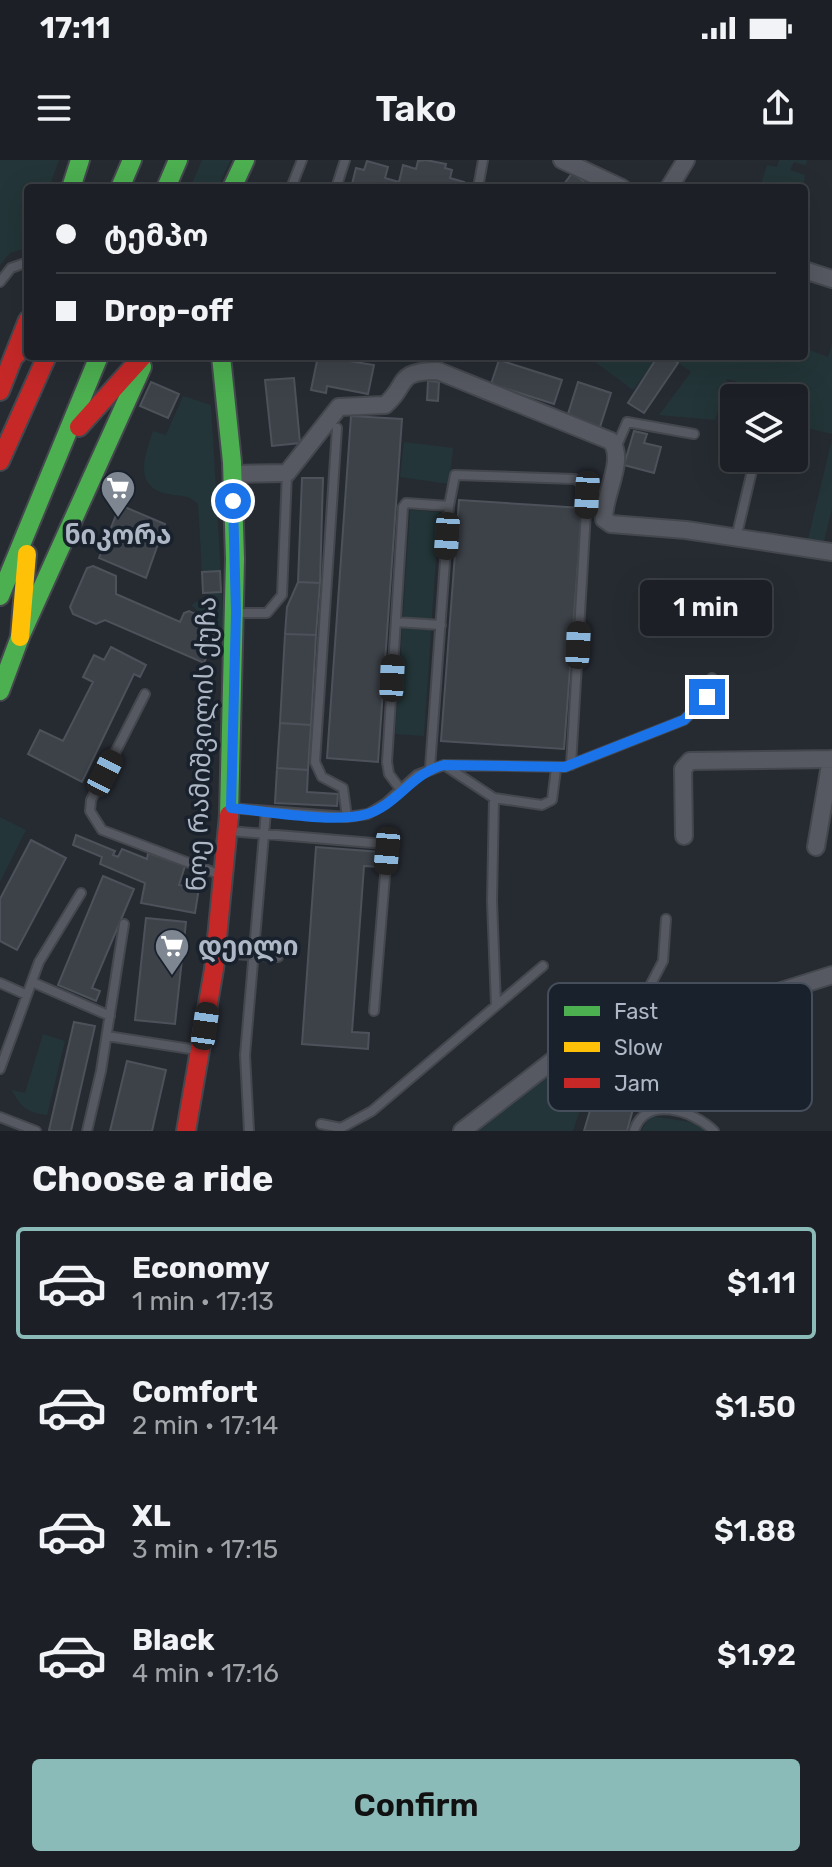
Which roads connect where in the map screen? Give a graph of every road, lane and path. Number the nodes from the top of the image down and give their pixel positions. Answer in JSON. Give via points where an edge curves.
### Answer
{"nodes":[{"id":1,"x":80,"y":160,"type":"edge"},
{"id":2,"x":132,"y":160,"type":"edge"},
{"id":3,"x":178,"y":160,"type":"edge"},
{"id":4,"x":245,"y":160,"type":"edge"},
{"id":5,"x":302,"y":160,"type":"edge"},
{"id":6,"x":345,"y":160,"type":"edge"},
{"id":7,"x":483,"y":160,"type":"edge"},
{"id":8,"x":562,"y":160,"type":"edge"},
{"id":9,"x":686,"y":160,"type":"edge"},
{"id":10,"x":72,"y":184,"type":"edge"},
{"id":11,"x":122,"y":184,"type":"edge"},
{"id":12,"x":168,"y":184,"type":"edge"},
{"id":13,"x":234,"y":184,"type":"edge"},
{"id":14,"x":293,"y":184,"type":"edge"},
{"id":15,"x":337,"y":184,"type":"edge"},
{"id":16,"x":479,"y":184,"type":"edge"},
{"id":17,"x":613,"y":184,"type":"edge"},
{"id":18,"x":671,"y":184,"type":"edge"},
{"id":19,"x":24,"y":263,"type":"edge"},
{"id":20,"x":808,"y":271,"type":"edge"},
{"id":21,"x":832,"y":279,"type":"edge"},
{"id":22,"x":0,"y":282,"type":"edge"},
{"id":23,"x":22,"y":348,"type":"edge"},
{"id":24,"x":45,"y":360,"type":"edge"},
{"id":25,"x":97,"y":360,"type":"edge"},
{"id":26,"x":141,"y":360,"type":"edge"},
{"id":27,"x":143,"y":360,"type":"edge"},
{"id":28,"x":208,"y":360,"type":"edge"},
{"id":29,"x":221,"y":360,"type":"edge"},
{"id":30,"x":222,"y":376,"type":"junction"},
{"id":31,"x":0,"y":391,"type":"edge"},
{"id":32,"x":337,"y":428,"type":"dead end"},
{"id":33,"x":694,"y":434,"type":"dead end"},
{"id":34,"x":64,"y":444,"type":"junction"},
{"id":35,"x":616,"y":448,"type":"junction"},
{"id":36,"x":0,"y":461,"type":"edge"},
{"id":37,"x":752,"y":472,"type":"edge"},
{"id":38,"x":287,"y":473,"type":"junction"},
{"id":39,"x":232,"y":474,"type":"junction"},
{"id":40,"x":449,"y":506,"type":"junction"},
{"id":41,"x":29,"y":527,"type":"junction"},
{"id":42,"x":736,"y":538,"type":"junction"},
{"id":43,"x":832,"y":552,"type":"edge"},
{"id":44,"x":0,"y":596,"type":"edge"},
{"id":45,"x":236,"y":613,"type":"junction"},
{"id":46,"x":396,"y":622,"type":"junction"},
{"id":47,"x":441,"y":625,"type":"junction"},
{"id":48,"x":20,"y":637,"type":"junction"},
{"id":49,"x":712,"y":678,"type":"dead end"},
{"id":50,"x":0,"y":691,"type":"edge"},
{"id":51,"x":145,"y":694,"type":"dead end"},
{"id":52,"x":832,"y":759,"type":"edge"},
{"id":53,"x":444,"y":765,"type":"junction"},
{"id":54,"x":571,"y":765,"type":"junction"},
{"id":55,"x":430,"y":768,"type":"junction"},
{"id":56,"x":556,"y":769,"type":"junction"},
{"id":57,"x":401,"y":790,"type":"junction"},
{"id":58,"x":494,"y":798,"type":"junction"},
{"id":59,"x":231,"y":808,"type":"junction"},
{"id":60,"x":266,"y":811,"type":"junction"},
{"id":61,"x":347,"y":817,"type":"junction"},
{"id":62,"x":229,"y":831,"type":"junction"},
{"id":63,"x":264,"y":834,"type":"junction"},
{"id":64,"x":684,"y":836,"type":"dead end"},
{"id":65,"x":816,"y":847,"type":"dead end"},
{"id":66,"x":224,"y":877,"type":"junction"},
{"id":67,"x":81,"y":893,"type":"dead end"},
{"id":68,"x":666,"y":919,"type":"dead end"},
{"id":69,"x":124,"y":924,"type":"dead end"},
{"id":70,"x":216,"y":953,"type":"junction"},
{"id":71,"x":254,"y":955,"type":"junction"},
{"id":72,"x":278,"y":957,"type":"dead end"},
{"id":73,"x":543,"y":966,"type":"dead end"},
{"id":74,"x":832,"y":975,"type":"edge"},
{"id":75,"x":32,"y":982,"type":"junction"},
{"id":76,"x":0,"y":983,"type":"edge"},
{"id":77,"x":652,"y":983,"type":"edge"},
{"id":78,"x":807,"y":983,"type":"edge"},
{"id":79,"x":27,"y":995,"type":"junction"},
{"id":80,"x":496,"y":1005,"type":"junction"},
{"id":81,"x":374,"y":1011,"type":"dead end"},
{"id":82,"x":110,"y":1016,"type":"junction"},
{"id":83,"x":107,"y":1036,"type":"junction"},
{"id":84,"x":202,"y":1051,"type":"junction"},
{"id":85,"x":548,"y":1063,"type":"edge"},
{"id":86,"x":0,"y":1069,"type":"edge"},
{"id":87,"x":647,"y":1111,"type":"edge"},
{"id":88,"x":672,"y":1111,"type":"edge"},
{"id":89,"x":0,"y":1117,"type":"edge"},
{"id":90,"x":321,"y":1124,"type":"dead end"},
{"id":91,"x":35,"y":1131,"type":"edge"},
{"id":92,"x":87,"y":1131,"type":"edge"},
{"id":93,"x":186,"y":1131,"type":"edge"},
{"id":94,"x":249,"y":1131,"type":"edge"},
{"id":95,"x":462,"y":1131,"type":"edge"},
{"id":96,"x":634,"y":1131,"type":"edge"},
{"id":97,"x":714,"y":1131,"type":"edge"}],
"edges":[{"from":1,"to":10,"type":"main road"},
{"from":2,"to":11,"type":"main road"},
{"from":3,"to":12,"type":"main road"},
{"from":4,"to":13,"type":"main road"},
{"from":5,"to":14,"type":"lane"},
{"from":6,"to":15,"type":"lane"},
{"from":7,"to":16,"type":"lane"},
{"from":8,"to":17,"type":"street"},
{"from":9,"to":18,"type":"street"},
{"from":19,"to":22,"type":"lane","via":[[11,268]]},
{"from":20,"to":21,"type":"street"},
{"from":23,"to":31,"type":"main road"},
{"from":24,"to":36,"type":"main road"},
{"from":25,"to":34,"type":"main road"},
{"from":26,"to":34,"type":"main road"},
{"from":27,"to":48,"type":"main road"},
{"from":28,"to":30,"type":"main road"},
{"from":29,"to":30,"type":"main road","name":"ნოე რამიშვილის ქუჩა"},
{"from":30,"to":39,"type":"main road","name":"ნოე რამიშვილის ქუჩა"},
{"from":32,"to":61,"type":"lane","via":[[315,762],[322,777],[343,788]]},
{"from":33,"to":35,"type":"lane","via":[[627,422]]},
{"from":34,"to":41,"type":"main road"},
{"from":35,"to":38,"type":"street","via":[[611,441],[454,376],[418,371],[404,378],[385,405],[339,407]]},
{"from":35,"to":42,"type":"street","via":[[604,519]]},
{"from":37,"to":42,"type":"lane"},
{"from":38,"to":39,"type":"street"},
{"from":38,"to":45,"type":"lane","via":[[282,595],[267,613]]},
{"from":39,"to":45,"type":"main road","name":"ნოე რამიშვილის ქუჩა"},
{"from":40,"to":46,"type":"lane","via":[[403,507]]},
{"from":40,"to":47,"type":"lane"},
{"from":40,"to":54,"type":"lane","via":[[455,475],[575,479],[584,485]]},
{"from":41,"to":44,"type":"main road"},
{"from":41,"to":48,"type":"main road"},
{"from":42,"to":43,"type":"street"},
{"from":45,"to":59,"type":"main road","name":"ნოე რამიშვილის ქუჩა"},
{"from":46,"to":47,"type":"lane"},
{"from":46,"to":57,"type":"lane","via":[[387,762]]},
{"from":47,"to":55,"type":"lane"},
{"from":48,"to":50,"type":"main road"},
{"from":49,"to":54,"type":"lane","via":[[707,697],[684,720]]},
{"from":51,"to":66,"type":"lane","via":[[90,811],[102,830]]},
{"from":52,"to":64,"type":"street","via":[[690,761],[683,769]]},
{"from":52,"to":65,"type":"street"},
{"from":53,"to":55,"type":"lane"},
{"from":53,"to":56,"type":"lane"},
{"from":53,"to":58,"type":"lane"},
{"from":54,"to":56,"type":"lane"},
{"from":55,"to":57,"type":"lane"},
{"from":56,"to":58,"type":"lane","via":[[549,803]]},
{"from":57,"to":61,"type":"lane","via":[[368,814]]},
{"from":58,"to":80,"type":"lane"},
{"from":59,"to":60,"type":"lane"},
{"from":59,"to":62,"type":"main road","name":"ნოე რამიშვილის ქუჩა"},
{"from":60,"to":61,"type":"lane"},
{"from":60,"to":63,"type":"lane"},
{"from":62,"to":63,"type":"lane"},
{"from":62,"to":66,"type":"main road","name":"ნოე რამიშვილის ქუჩა"},
{"from":63,"to":71,"type":"lane"},
{"from":63,"to":81,"type":"lane","via":[[381,843],[387,848]]},
{"from":66,"to":70,"type":"main road","name":"ნოე რამიშვილის ქუჩა"},
{"from":67,"to":75,"type":"lane"},
{"from":68,"to":77,"type":"lane","via":[[663,961]]},
{"from":69,"to":82,"type":"lane"},
{"from":70,"to":71,"type":"lane"},
{"from":70,"to":84,"type":"main road","name":"ნოე რამიშვილის ქუჩა"},
{"from":71,"to":72,"type":"lane"},
{"from":71,"to":94,"type":"lane","via":[[245,1055]]},
{"from":73,"to":80,"type":"lane"},
{"from":74,"to":78,"type":"street"},
{"from":75,"to":79,"type":"lane"},
{"from":75,"to":82,"type":"lane"},
{"from":76,"to":79,"type":"lane"},
{"from":79,"to":86,"type":"lane"},
{"from":80,"to":90,"type":"lane","via":[[372,1111],[341,1128]]},
{"from":82,"to":83,"type":"lane"},
{"from":83,"to":84,"type":"lane"},
{"from":83,"to":92,"type":"lane"},
{"from":84,"to":93,"type":"main road","name":"ნოე რამიშვილის ქუჩა"},
{"from":85,"to":95,"type":"street"},
{"from":87,"to":96,"type":"lane"},
{"from":88,"to":97,"type":"lane"},
{"from":89,"to":91,"type":"lane"}]}
